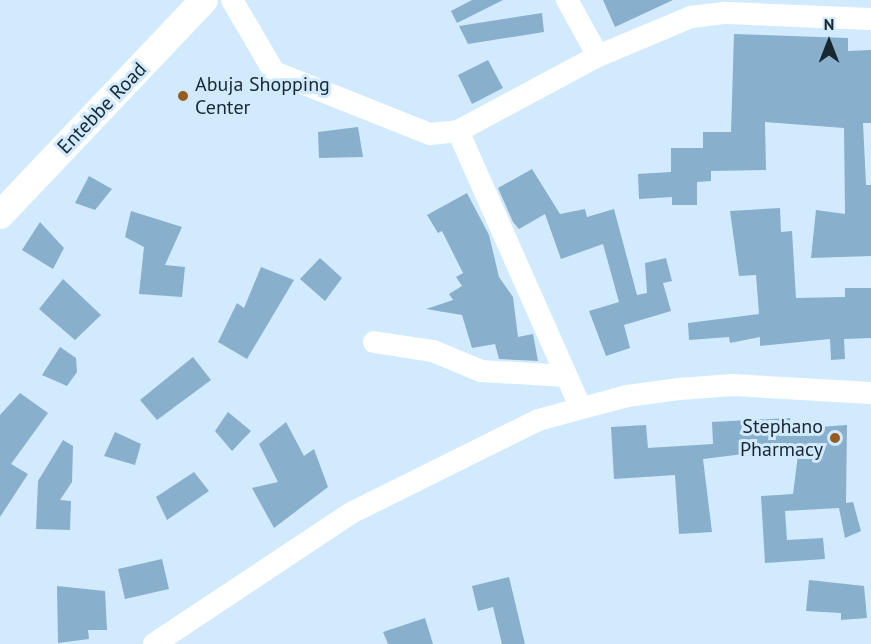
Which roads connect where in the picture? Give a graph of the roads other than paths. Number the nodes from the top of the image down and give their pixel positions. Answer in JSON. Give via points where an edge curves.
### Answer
{"nodes":[{"id":1,"x":204,"y":0,"type":"edge"},
{"id":2,"x":232,"y":0,"type":"edge"},
{"id":3,"x":567,"y":0,"type":"edge"},
{"id":4,"x":871,"y":19,"type":"edge"},
{"id":5,"x":598,"y":56,"type":"junction"},
{"id":6,"x":458,"y":131,"type":"junction"},
{"id":7,"x":0,"y":215,"type":"edge"},
{"id":8,"x":374,"y":342,"type":"dead end"},
{"id":9,"x":567,"y":376,"type":"junction"},
{"id":10,"x":871,"y":393,"type":"edge"},
{"id":11,"x":581,"y":408,"type":"junction"},
{"id":12,"x":154,"y":644,"type":"edge"}],
"edges":[{"from":1,"to":7,"type":"main road","name":"Entebbe Road"},
{"from":2,"to":6,"type":"street","via":[[274,72],[413,130]]},
{"from":3,"to":5,"type":"street"},
{"from":4,"to":5,"type":"street","via":[[708,13]]},
{"from":5,"to":6,"type":"street"},
{"from":6,"to":9,"type":"street"},
{"from":8,"to":9,"type":"street","via":[[433,351],[482,371]]},
{"from":9,"to":11,"type":"street"},
{"from":10,"to":11,"type":"street","via":[[733,385],[627,396]]},
{"from":11,"to":12,"type":"street","via":[[528,424],[351,513]]}]}
